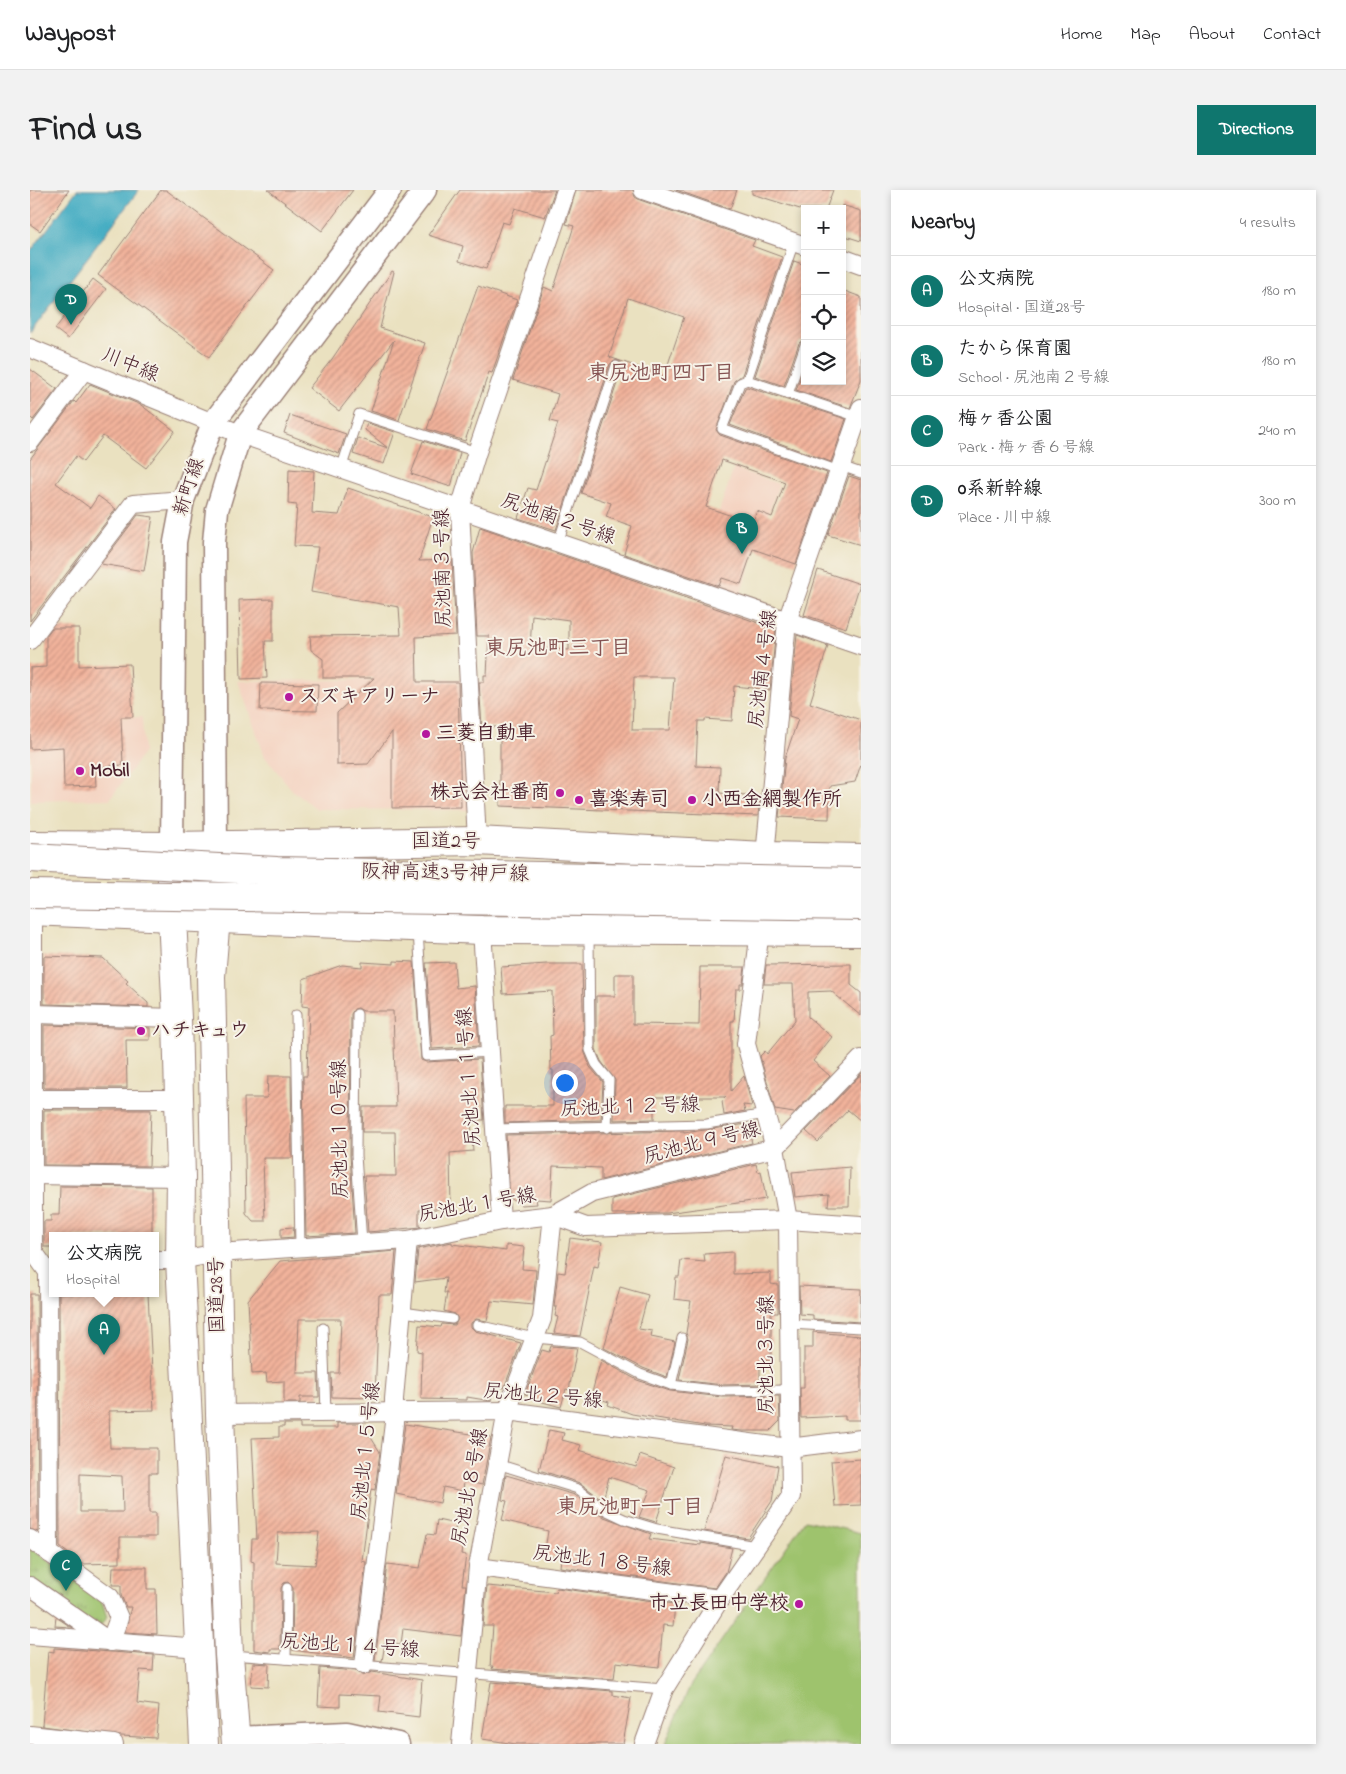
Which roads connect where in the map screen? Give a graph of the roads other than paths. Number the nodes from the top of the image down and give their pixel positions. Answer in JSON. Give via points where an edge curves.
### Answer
{"nodes":[{"id":1,"x":390,"y":190,"type":"edge"},
{"id":2,"x":425,"y":190,"type":"edge"},
{"id":3,"x":566,"y":190,"type":"edge"},
{"id":4,"x":643,"y":190,"type":"edge"},
{"id":5,"x":799,"y":244,"type":"edge"},
{"id":6,"x":846,"y":259,"type":"edge"},
{"id":7,"x":861,"y":265,"type":"edge"},
{"id":8,"x":31,"y":348,"type":"edge"},
{"id":9,"x":801,"y":357,"type":"edge"},
{"id":10,"x":616,"y":366,"type":"dead end"},
{"id":11,"x":84,"y":370,"type":"junction"},
{"id":12,"x":747,"y":380,"type":"junction"},
{"id":13,"x":788,"y":394,"type":"junction"},
{"id":14,"x":859,"y":412,"type":"edge"},
{"id":15,"x":213,"y":423,"type":"junction"},
{"id":16,"x":240,"y":434,"type":"junction"},
{"id":17,"x":30,"y":442,"type":"edge"},
{"id":18,"x":477,"y":452,"type":"junction"},
{"id":19,"x":341,"y":469,"type":"junction"},
{"id":20,"x":840,"y":469,"type":"junction"},
{"id":21,"x":861,"y":473,"type":"edge"},
{"id":22,"x":183,"y":500,"type":"junction"},
{"id":23,"x":460,"y":509,"type":"junction"},
{"id":24,"x":558,"y":543,"type":"junction"},
{"id":25,"x":787,"y":621,"type":"junction"},
{"id":26,"x":30,"y":640,"type":"edge"},
{"id":27,"x":861,"y":646,"type":"edge"},
{"id":28,"x":477,"y":841,"type":"junction"},
{"id":29,"x":30,"y":845,"type":"edge"},
{"id":30,"x":216,"y":845,"type":"junction"},
{"id":31,"x":172,"y":846,"type":"junction"},
{"id":32,"x":765,"y":856,"type":"junction"},
{"id":33,"x":30,"y":858,"type":"edge"},
{"id":34,"x":861,"y":858,"type":"edge"},
{"id":35,"x":861,"y":882,"type":"edge"},
{"id":36,"x":31,"y":906,"type":"edge"},
{"id":37,"x":861,"y":906,"type":"edge"},
{"id":38,"x":172,"y":917,"type":"junction"},
{"id":39,"x":216,"y":918,"type":"junction"},
{"id":40,"x":417,"y":926,"type":"junction"},
{"id":41,"x":482,"y":930,"type":"junction"},
{"id":42,"x":589,"y":930,"type":"junction"},
{"id":43,"x":760,"y":930,"type":"junction"},
{"id":44,"x":861,"y":932,"type":"edge"},
{"id":45,"x":34,"y":1014,"type":"junction"},
{"id":46,"x":357,"y":1014,"type":"dead end"},
{"id":47,"x":296,"y":1015,"type":"dead end"},
{"id":48,"x":177,"y":1018,"type":"junction"},
{"id":49,"x":490,"y":1052,"type":"junction"},
{"id":50,"x":861,"y":1059,"type":"edge"},
{"id":51,"x":179,"y":1098,"type":"junction"},
{"id":52,"x":34,"y":1099,"type":"junction"},
{"id":53,"x":766,"y":1114,"type":"junction"},
{"id":54,"x":607,"y":1128,"type":"junction"},
{"id":55,"x":495,"y":1129,"type":"junction"},
{"id":56,"x":775,"y":1148,"type":"junction"},
{"id":57,"x":32,"y":1175,"type":"edge"},
{"id":58,"x":181,"y":1176,"type":"junction"},
{"id":59,"x":553,"y":1215,"type":"junction"},
{"id":60,"x":788,"y":1220,"type":"junction"},
{"id":61,"x":501,"y":1221,"type":"junction"},
{"id":62,"x":861,"y":1225,"type":"edge"},
{"id":63,"x":408,"y":1240,"type":"junction"},
{"id":64,"x":362,"y":1243,"type":"junction"},
{"id":65,"x":300,"y":1247,"type":"junction"},
{"id":66,"x":218,"y":1253,"type":"junction"},
{"id":67,"x":168,"y":1260,"type":"edge"},
{"id":68,"x":41,"y":1261,"type":"edge"},
{"id":69,"x":403,"y":1312,"type":"junction"},
{"id":70,"x":452,"y":1319,"type":"dead end"},
{"id":71,"x":789,"y":1324,"type":"junction"},
{"id":72,"x":477,"y":1325,"type":"dead end"},
{"id":73,"x":323,"y":1328,"type":"dead end"},
{"id":74,"x":861,"y":1328,"type":"edge"},
{"id":75,"x":534,"y":1338,"type":"junction"},
{"id":76,"x":682,"y":1338,"type":"dead end"},
{"id":77,"x":672,"y":1385,"type":"junction"},
{"id":78,"x":789,"y":1390,"type":"junction"},
{"id":79,"x":507,"y":1411,"type":"junction"},
{"id":80,"x":394,"y":1412,"type":"junction"},
{"id":81,"x":326,"y":1413,"type":"junction"},
{"id":82,"x":220,"y":1414,"type":"junction"},
{"id":83,"x":861,"y":1439,"type":"edge"},
{"id":84,"x":789,"y":1448,"type":"junction"},
{"id":85,"x":497,"y":1464,"type":"junction"},
{"id":86,"x":30,"y":1540,"type":"edge"},
{"id":87,"x":756,"y":1546,"type":"junction"},
{"id":88,"x":49,"y":1553,"type":"junction"},
{"id":89,"x":478,"y":1567,"type":"junction"},
{"id":90,"x":30,"y":1586,"type":"edge"},
{"id":91,"x":287,"y":1588,"type":"dead end"},
{"id":92,"x":720,"y":1599,"type":"junction"},
{"id":93,"x":30,"y":1635,"type":"edge"},
{"id":94,"x":110,"y":1642,"type":"junction"},
{"id":95,"x":200,"y":1648,"type":"junction"},
{"id":96,"x":229,"y":1655,"type":"junction"},
{"id":97,"x":286,"y":1659,"type":"junction"},
{"id":98,"x":364,"y":1665,"type":"junction"},
{"id":99,"x":468,"y":1673,"type":"junction"},
{"id":100,"x":664,"y":1689,"type":"junction"},
{"id":101,"x":30,"y":1735,"type":"edge"},
{"id":102,"x":232,"y":1742,"type":"edge"},
{"id":103,"x":114,"y":1744,"type":"edge"},
{"id":104,"x":204,"y":1744,"type":"edge"},
{"id":105,"x":398,"y":1744,"type":"edge"},
{"id":106,"x":461,"y":1744,"type":"edge"},
{"id":107,"x":644,"y":1744,"type":"edge"}],
"edges":[{"from":1,"to":15,"type":"street","name":"新町線"},
{"from":2,"to":16,"type":"street","name":"新町線"},
{"from":3,"to":18,"type":"street","name":"尻池南３号線"},
{"from":4,"to":5,"type":"street"},
{"from":5,"to":12,"type":"lane"},
{"from":6,"to":7,"type":"street"},
{"from":8,"to":11,"type":"street","name":"川中線"},
{"from":9,"to":13,"type":"lane"},
{"from":10,"to":24,"type":"lane"},
{"from":11,"to":15,"type":"street","name":"川中線"},
{"from":11,"to":17,"type":"street"},
{"from":12,"to":13,"type":"lane"},
{"from":12,"to":20,"type":"lane","via":[[740,383],[722,430]]},
{"from":13,"to":14,"type":"lane"},
{"from":14,"to":20,"type":"street","name":"尻池南４号線"},
{"from":15,"to":16,"type":"street","name":"川中線"},
{"from":15,"to":22,"type":"street","name":"新町線"},
{"from":16,"to":19,"type":"street","name":"尻池南２号線"},
{"from":16,"to":30,"type":"street","name":"新町線","via":[[217,510],[214,542]]},
{"from":18,"to":19,"type":"lane","via":[[359,414]]},
{"from":18,"to":23,"type":"street","name":"尻池南３号線"},
{"from":19,"to":23,"type":"street","name":"尻池南２号線"},
{"from":20,"to":21,"type":"lane"},
{"from":20,"to":25,"type":"street","name":"尻池南４号線"},
{"from":22,"to":26,"type":"street","via":[[133,504]]},
{"from":22,"to":31,"type":"street","name":"新町線","via":[[174,542]]},
{"from":23,"to":24,"type":"street","name":"尻池南２号線"},
{"from":23,"to":28,"type":"street","name":"尻池南３号線"},
{"from":24,"to":25,"type":"street","name":"尻池南２号線"},
{"from":25,"to":27,"type":"street","name":"尻池南２号線"},
{"from":25,"to":32,"type":"street","name":"尻池南４号線"},
{"from":28,"to":30,"type":"highway","name":"国道2号"},
{"from":28,"to":32,"type":"highway","name":"国道2号"},
{"from":29,"to":31,"type":"highway","name":"国道2号"},
{"from":30,"to":31,"type":"highway","name":"国道2号"},
{"from":30,"to":39,"type":"highway","name":"国道28号"},
{"from":31,"to":38,"type":"highway","name":"国道28号"},
{"from":32,"to":34,"type":"highway","name":"国道2号"},
{"from":33,"to":35,"type":"highway","name":"阪神高速3号神戸線","bridge":true,"via":[[277,871]]},
{"from":36,"to":37,"type":"highway","name":"阪神高速3号神戸線","bridge":true},
{"from":36,"to":38,"type":"highway"},
{"from":36,"to":45,"type":"street"},
{"from":38,"to":39,"type":"highway"},
{"from":38,"to":48,"type":"highway","name":"国道28号"},
{"from":39,"to":40,"type":"highway"},
{"from":39,"to":66,"type":"highway","name":"国道28号","via":[[211,976]]},
{"from":40,"to":41,"type":"highway"},
{"from":40,"to":49,"type":"lane","via":[[426,1056]]},
{"from":41,"to":42,"type":"highway"},
{"from":41,"to":49,"type":"street","name":"尻池北１１号線"},
{"from":42,"to":43,"type":"highway"},
{"from":42,"to":54,"type":"lane","via":[[590,1050],[609,1080]]},
{"from":43,"to":44,"type":"highway"},
{"from":43,"to":53,"type":"street","name":"尻池北３号線","via":[[746,1044]]},
{"from":45,"to":48,"type":"street"},
{"from":45,"to":52,"type":"street"},
{"from":46,"to":64,"type":"lane","name":"尻池北１０号線","via":[[356,1155]]},
{"from":47,"to":65,"type":"lane"},
{"from":48,"to":51,"type":"highway","name":"国道28号"},
{"from":49,"to":55,"type":"street","name":"尻池北１１号線"},
{"from":50,"to":56,"type":"street","name":"尻池北９号線"},
{"from":51,"to":52,"type":"street"},
{"from":51,"to":58,"type":"highway","name":"国道28号"},
{"from":52,"to":57,"type":"street"},
{"from":53,"to":54,"type":"lane","name":"尻池北１２号線","via":[[707,1124]]},
{"from":53,"to":56,"type":"street","name":"尻池北３号線"},
{"from":54,"to":55,"type":"lane","name":"尻池北１２号線"},
{"from":55,"to":61,"type":"street","name":"尻池北１１号線"},
{"from":56,"to":59,"type":"street","name":"尻池北９号線","via":[[592,1193]]},
{"from":56,"to":60,"type":"street","name":"尻池北３号線"},
{"from":57,"to":58,"type":"street"},
{"from":57,"to":68,"type":"street","via":[[33,1251]]},
{"from":58,"to":67,"type":"highway","name":"国道28号"},
{"from":59,"to":60,"type":"street","name":"尻池北１号線","via":[[586,1227]]},
{"from":59,"to":61,"type":"street","name":"尻池北１号線"},
{"from":59,"to":75,"type":"street","name":"尻池北８号線","via":[[542,1319]]},
{"from":60,"to":62,"type":"street","name":"尻池北１号線"},
{"from":60,"to":71,"type":"street","name":"尻池北３号線"},
{"from":61,"to":63,"type":"street","name":"尻池北１号線"},
{"from":63,"to":64,"type":"street","name":"尻池北１号線"},
{"from":63,"to":69,"type":"street","name":"尻池北１５号線"},
{"from":64,"to":65,"type":"street","name":"尻池北１号線"},
{"from":65,"to":66,"type":"street","name":"尻池北１号線"},
{"from":66,"to":67,"type":"street","name":"尻池北１号線"},
{"from":66,"to":82,"type":"highway","name":"国道28号"},
{"from":67,"to":95,"type":"highway","name":"国道28号"},
{"from":68,"to":88,"type":"street","via":[[48,1272]]},
{"from":69,"to":70,"type":"lane"},
{"from":69,"to":80,"type":"street","name":"尻池北１５号線"},
{"from":71,"to":74,"type":"lane"},
{"from":71,"to":78,"type":"street","name":"尻池北３号線"},
{"from":72,"to":75,"type":"lane"},
{"from":73,"to":81,"type":"lane"},
{"from":75,"to":77,"type":"lane","via":[[580,1342],[640,1374]]},
{"from":75,"to":79,"type":"street","name":"尻池北８号線"},
{"from":76,"to":77,"type":"lane"},
{"from":77,"to":78,"type":"lane","via":[[723,1391]]},
{"from":78,"to":84,"type":"street","name":"尻池北３号線"},
{"from":79,"to":80,"type":"street","name":"尻池北２号線"},
{"from":79,"to":84,"type":"street","name":"尻池北２号線"},
{"from":79,"to":85,"type":"street","name":"尻池北８号線"},
{"from":80,"to":81,"type":"street","name":"尻池北２号線"},
{"from":80,"to":98,"type":"street","name":"尻池北１５号線"},
{"from":81,"to":82,"type":"street","name":"尻池北２号線"},
{"from":82,"to":96,"type":"highway","name":"国道28号"},
{"from":83,"to":84,"type":"street","name":"尻池北２号線"},
{"from":84,"to":87,"type":"street","name":"尻池北３号線","via":[[791,1496]]},
{"from":85,"to":87,"type":"lane","via":[[578,1489],[607,1511],[632,1522]]},
{"from":85,"to":89,"type":"street","name":"尻池北８号線"},
{"from":86,"to":88,"type":"street"},
{"from":87,"to":92,"type":"street","name":"尻池北３号線"},
{"from":88,"to":94,"type":"street","via":[[110,1597],[119,1618]]},
{"from":89,"to":92,"type":"street","name":"尻池北１８号線"},
{"from":89,"to":99,"type":"street","name":"尻池北８号線"},
{"from":90,"to":94,"type":"street"},
{"from":91,"to":97,"type":"lane"},
{"from":92,"to":100,"type":"street","name":"尻池北３号線"},
{"from":93,"to":94,"type":"street"},
{"from":94,"to":95,"type":"street"},
{"from":95,"to":104,"type":"highway","name":"国道28号"},
{"from":96,"to":97,"type":"lane","name":"尻池北１４号線"},
{"from":96,"to":102,"type":"highway","name":"国道28号"},
{"from":97,"to":98,"type":"lane","name":"尻池北１４号線"},
{"from":98,"to":99,"type":"lane","name":"尻池北１４号線"},
{"from":99,"to":100,"type":"lane","name":"尻池北１４号線"},
{"from":99,"to":106,"type":"street","name":"尻池北８号線"},
{"from":100,"to":107,"type":"street","name":"尻池北３号線"},
{"from":101,"to":103,"type":"street"},
{"from":102,"to":105,"type":"street","via":[[347,1733]]}]}
